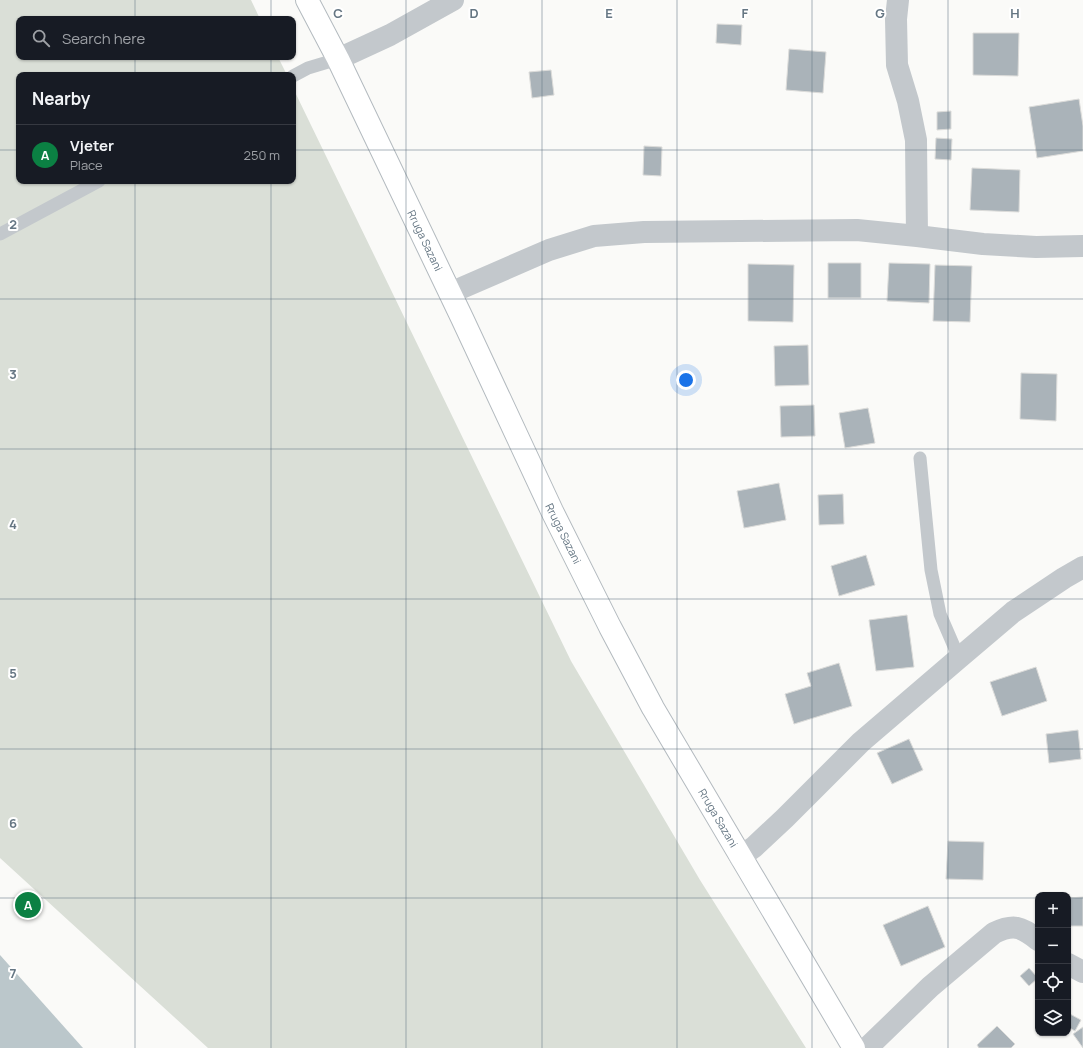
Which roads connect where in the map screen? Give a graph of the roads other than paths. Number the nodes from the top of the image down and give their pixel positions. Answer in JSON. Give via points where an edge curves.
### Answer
{"nodes":[{"id":1,"x":307,"y":0,"type":"edge"},
{"id":2,"x":453,"y":0,"type":"edge"},
{"id":3,"x":898,"y":0,"type":"edge"},
{"id":4,"x":338,"y":59,"type":"junction"},
{"id":5,"x":296,"y":74,"type":"edge"},
{"id":6,"x":93,"y":184,"type":"edge"},
{"id":7,"x":0,"y":234,"type":"edge"},
{"id":8,"x":917,"y":236,"type":"junction"},
{"id":9,"x":1083,"y":246,"type":"edge"},
{"id":10,"x":450,"y":293,"type":"junction"},
{"id":11,"x":920,"y":458,"type":"dead end"},
{"id":12,"x":1083,"y":567,"type":"edge"},
{"id":13,"x":959,"y":658,"type":"junction"},
{"id":14,"x":740,"y":857,"type":"junction"},
{"id":15,"x":1035,"y":937,"type":"edge"},
{"id":16,"x":1071,"y":966,"type":"edge"},
{"id":17,"x":1083,"y":972,"type":"edge"},
{"id":18,"x":854,"y":1048,"type":"edge"},
{"id":19,"x":867,"y":1048,"type":"edge"}],
"edges":[{"from":1,"to":4,"type":"main road","name":"Rruga Sazani"},
{"from":2,"to":4,"type":"street","via":[[390,35]]},
{"from":3,"to":8,"type":"street","via":[[897,65],[916,140]]},
{"from":4,"to":5,"type":"lane"},
{"from":4,"to":10,"type":"main road","name":"Rruga Sazani"},
{"from":6,"to":7,"type":"lane"},
{"from":8,"to":9,"type":"street","via":[[983,244]]},
{"from":8,"to":10,"type":"street","via":[[858,230],[644,232],[594,236],[549,250]]},
{"from":10,"to":14,"type":"main road","name":"Rruga Sazani","via":[[552,511],[610,627],[653,708]]},
{"from":11,"to":13,"type":"lane","via":[[931,570],[940,614]]},
{"from":12,"to":13,"type":"street","via":[[1013,612]]},
{"from":13,"to":14,"type":"street","via":[[861,742],[785,818]]},
{"from":14,"to":18,"type":"main road","name":"Rruga Sazani"},
{"from":15,"to":19,"type":"street","via":[[1017,927],[1005,928],[994,934],[930,987]]},
{"from":16,"to":17,"type":"street"}]}
